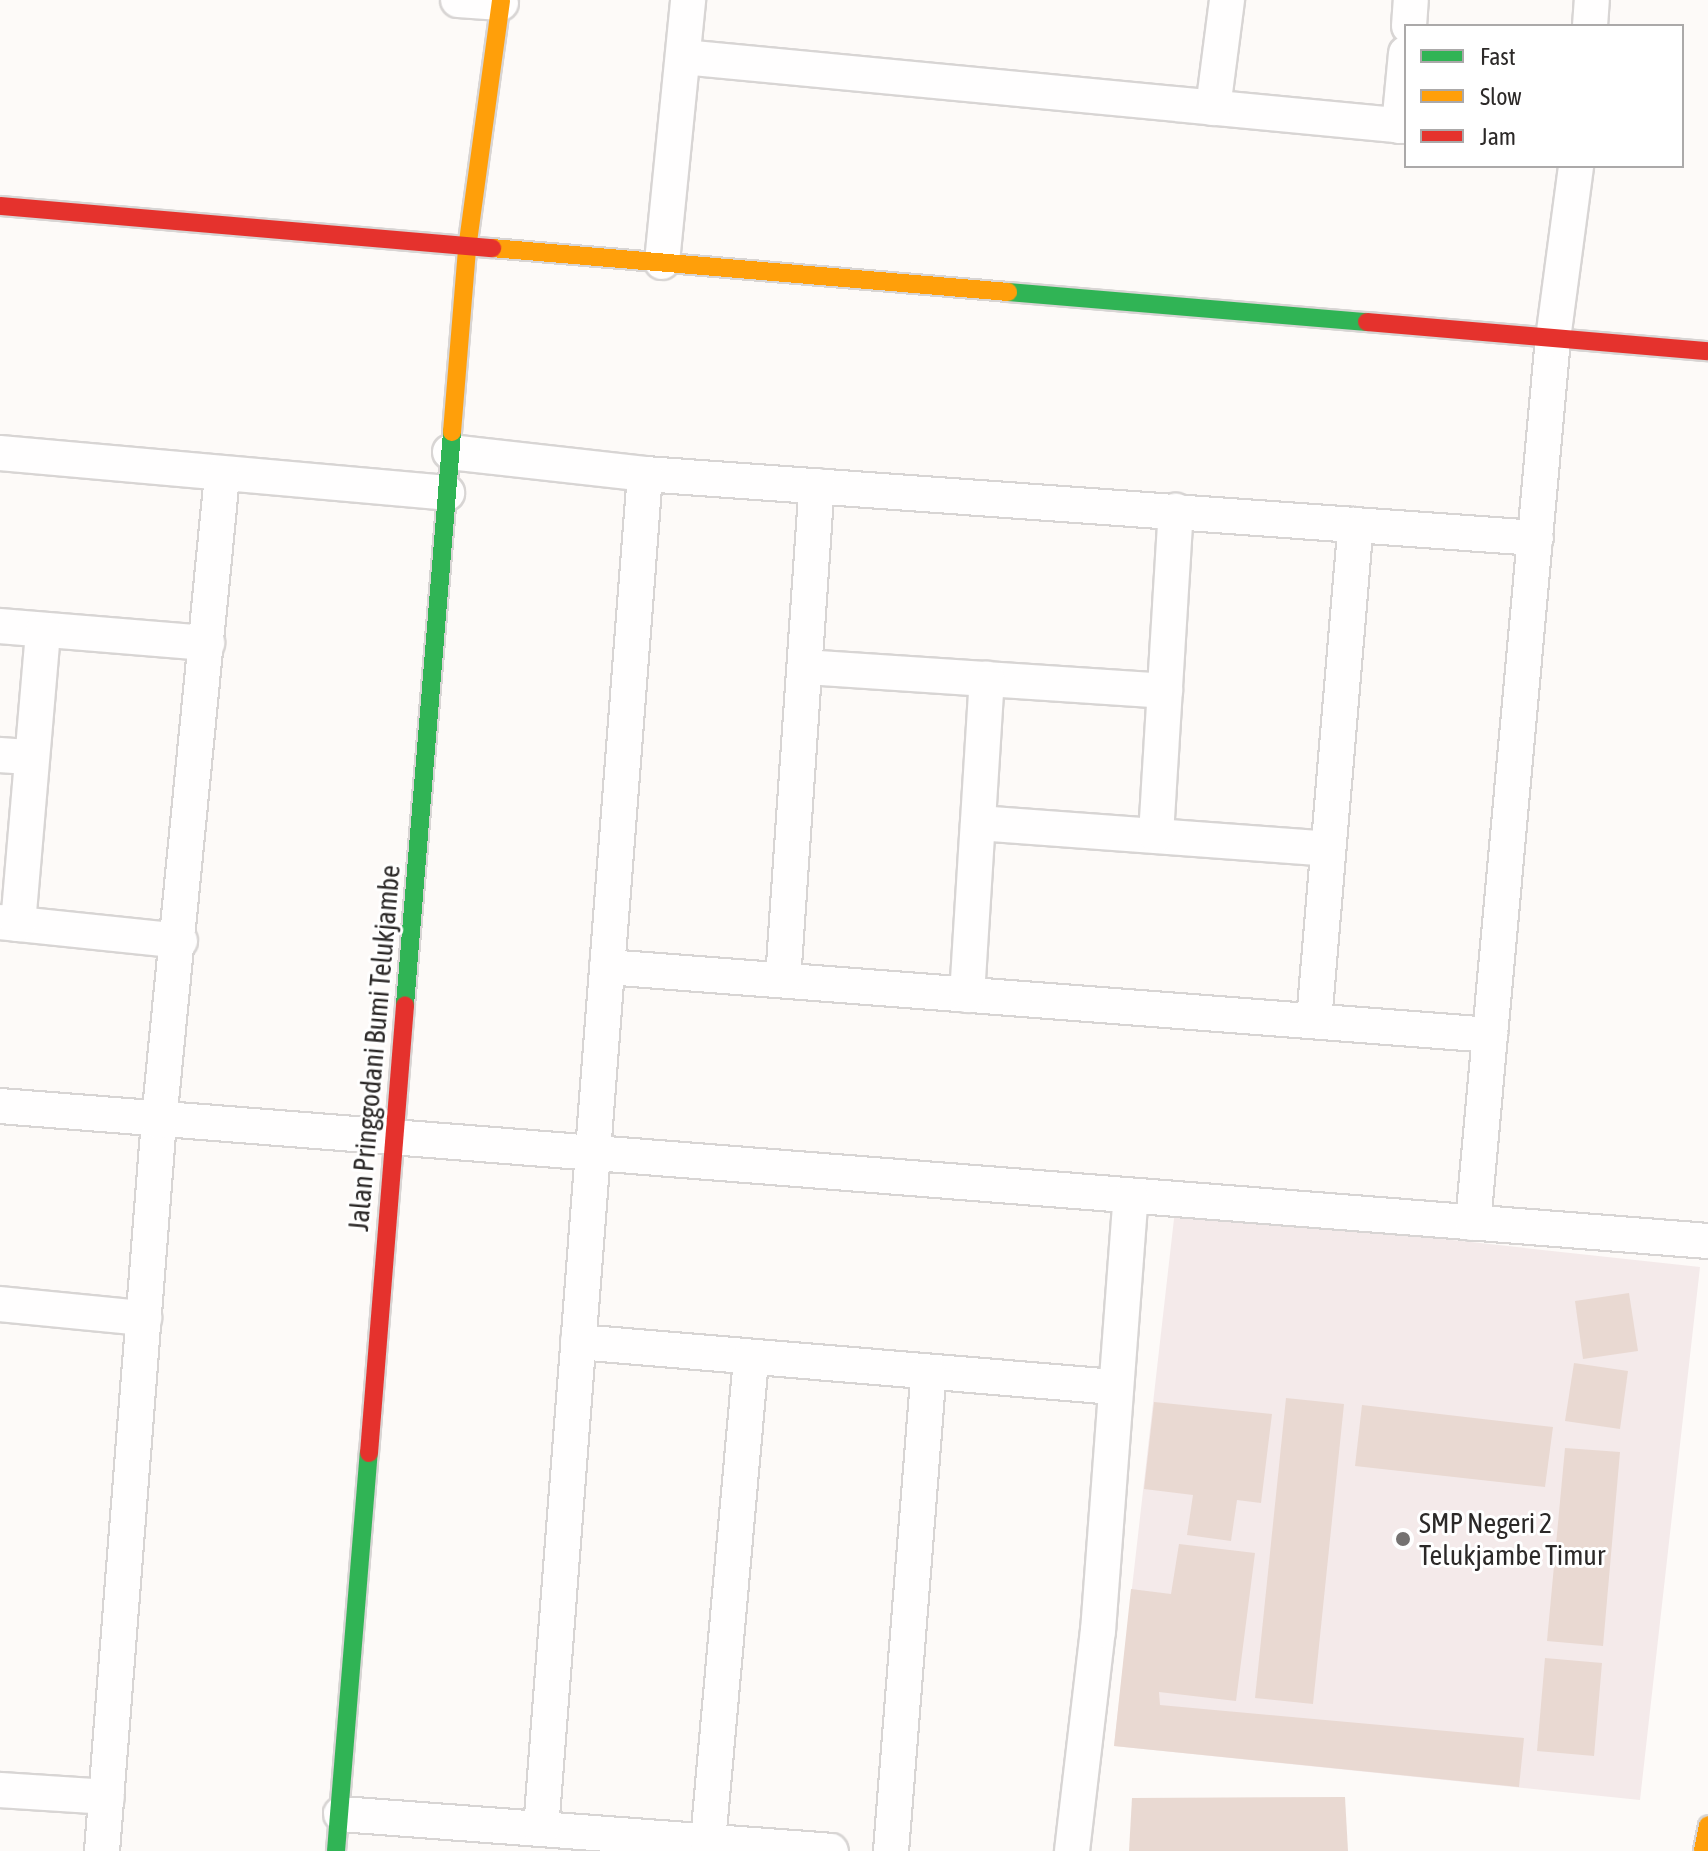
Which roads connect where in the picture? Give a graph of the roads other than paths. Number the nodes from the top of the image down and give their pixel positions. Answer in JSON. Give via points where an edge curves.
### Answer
{"nodes":[{"id":1,"x":458,"y":0,"type":"edge"},
{"id":2,"x":688,"y":0,"type":"edge"},
{"id":3,"x":1227,"y":0,"type":"edge"},
{"id":4,"x":1411,"y":0,"type":"edge"},
{"id":5,"x":1592,"y":0,"type":"edge"},
{"id":6,"x":501,"y":2,"type":"edge"},
{"id":7,"x":1409,"y":24,"type":"edge"},
{"id":8,"x":1590,"y":24,"type":"edge"},
{"id":9,"x":683,"y":57,"type":"junction"},
{"id":10,"x":1404,"y":102,"type":"edge"},
{"id":11,"x":1213,"y":108,"type":"junction"},
{"id":12,"x":1403,"y":126,"type":"edge"},
{"id":13,"x":1576,"y":168,"type":"edge"},
{"id":14,"x":0,"y":206,"type":"edge"},
{"id":15,"x":467,"y":249,"type":"junction"},
{"id":16,"x":662,"y":262,"type":"junction"},
{"id":17,"x":1553,"y":339,"type":"junction"},
{"id":18,"x":1708,"y":351,"type":"edge"},
{"id":19,"x":450,"y":452,"type":"junction"},
{"id":20,"x":0,"y":453,"type":"edge"},
{"id":21,"x":645,"y":474,"type":"junction"},
{"id":22,"x":222,"y":476,"type":"junction"},
{"id":23,"x":817,"y":486,"type":"junction"},
{"id":24,"x":447,"y":493,"type":"junction"},
{"id":25,"x":1176,"y":511,"type":"junction"},
{"id":26,"x":1356,"y":525,"type":"junction"},
{"id":27,"x":1536,"y":538,"type":"junction"},
{"id":28,"x":0,"y":626,"type":"edge"},
{"id":29,"x":43,"y":630,"type":"junction"},
{"id":30,"x":207,"y":643,"type":"junction"},
{"id":31,"x":805,"y":667,"type":"junction"},
{"id":32,"x":987,"y":679,"type":"junction"},
{"id":33,"x":1165,"y":691,"type":"junction"},
{"id":34,"x":16,"y":756,"type":"edge"},
{"id":35,"x":978,"y":823,"type":"junction"},
{"id":36,"x":1156,"y":835,"type":"junction"},
{"id":37,"x":1328,"y":849,"type":"junction"},
{"id":38,"x":9,"y":923,"type":"edge"},
{"id":39,"x":180,"y":941,"type":"junction"},
{"id":40,"x":607,"y":967,"type":"junction"},
{"id":41,"x":783,"y":980,"type":"junction"},
{"id":42,"x":967,"y":995,"type":"junction"},
{"id":43,"x":1314,"y":1021,"type":"junction"},
{"id":44,"x":1490,"y":1035,"type":"junction"},
{"id":45,"x":0,"y":1106,"type":"edge"},
{"id":46,"x":159,"y":1121,"type":"junction"},
{"id":47,"x":395,"y":1139,"type":"junction"},
{"id":48,"x":593,"y":1155,"type":"junction"},
{"id":49,"x":1131,"y":1197,"type":"junction"},
{"id":50,"x":1473,"y":1223,"type":"junction"},
{"id":51,"x":1708,"y":1241,"type":"edge"},
{"id":52,"x":0,"y":1304,"type":"edge"},
{"id":53,"x":144,"y":1318,"type":"junction"},
{"id":54,"x":578,"y":1342,"type":"junction"},
{"id":55,"x":751,"y":1357,"type":"junction"},
{"id":56,"x":929,"y":1372,"type":"junction"},
{"id":57,"x":1114,"y":1387,"type":"junction"},
{"id":58,"x":0,"y":1790,"type":"edge"},
{"id":59,"x":107,"y":1797,"type":"junction"},
{"id":60,"x":341,"y":1814,"type":"junction"},
{"id":61,"x":1708,"y":1825,"type":"edge"},
{"id":62,"x":541,"y":1829,"type":"junction"},
{"id":63,"x":708,"y":1841,"type":"junction"},
{"id":64,"x":102,"y":1851,"type":"edge"},
{"id":65,"x":336,"y":1851,"type":"edge"},
{"id":66,"x":831,"y":1851,"type":"edge"},
{"id":67,"x":891,"y":1851,"type":"edge"},
{"id":68,"x":1072,"y":1851,"type":"edge"},
{"id":69,"x":1703,"y":1851,"type":"edge"}],
"edges":[{"from":1,"to":6,"type":"street"},
{"from":2,"to":9,"type":"street"},
{"from":3,"to":11,"type":"street"},
{"from":4,"to":7,"type":"street"},
{"from":5,"to":8,"type":"street"},
{"from":6,"to":15,"type":"street","name":"Jalan Pringgodani Bumi Telukjambe"},
{"from":9,"to":11,"type":"street"},
{"from":9,"to":16,"type":"street"},
{"from":10,"to":12,"type":"street"},
{"from":11,"to":12,"type":"street"},
{"from":13,"to":17,"type":"street"},
{"from":14,"to":15,"type":"street"},
{"from":15,"to":16,"type":"street"},
{"from":15,"to":19,"type":"street","name":"Jalan Pringgodani Bumi Telukjambe"},
{"from":16,"to":17,"type":"street"},
{"from":17,"to":18,"type":"street"},
{"from":17,"to":27,"type":"street"},
{"from":19,"to":21,"type":"street"},
{"from":19,"to":24,"type":"street","name":"Jalan Pringgodani Bumi Telukjambe"},
{"from":20,"to":22,"type":"street"},
{"from":21,"to":23,"type":"street"},
{"from":21,"to":40,"type":"street"},
{"from":22,"to":24,"type":"street"},
{"from":22,"to":30,"type":"street"},
{"from":23,"to":25,"type":"street"},
{"from":23,"to":31,"type":"street"},
{"from":24,"to":47,"type":"street","name":"Jalan Pringgodani Bumi Telukjambe"},
{"from":25,"to":26,"type":"street"},
{"from":25,"to":33,"type":"street"},
{"from":26,"to":27,"type":"street"},
{"from":26,"to":37,"type":"street"},
{"from":27,"to":44,"type":"street"},
{"from":28,"to":29,"type":"street"},
{"from":29,"to":30,"type":"street"},
{"from":29,"to":34,"type":"street"},
{"from":30,"to":39,"type":"street"},
{"from":31,"to":32,"type":"street"},
{"from":31,"to":41,"type":"street"},
{"from":32,"to":33,"type":"street"},
{"from":32,"to":35,"type":"street"},
{"from":33,"to":36,"type":"street"},
{"from":34,"to":38,"type":"street"},
{"from":35,"to":36,"type":"street"},
{"from":35,"to":42,"type":"street"},
{"from":36,"to":37,"type":"street"},
{"from":37,"to":43,"type":"street"},
{"from":38,"to":39,"type":"street"},
{"from":39,"to":46,"type":"street"},
{"from":40,"to":41,"type":"street"},
{"from":40,"to":48,"type":"street"},
{"from":41,"to":42,"type":"street"},
{"from":42,"to":43,"type":"street"},
{"from":43,"to":44,"type":"street"},
{"from":44,"to":50,"type":"street"},
{"from":45,"to":46,"type":"street"},
{"from":46,"to":47,"type":"street"},
{"from":46,"to":53,"type":"street"},
{"from":47,"to":48,"type":"street"},
{"from":47,"to":60,"type":"street","name":"Jalan Pringgodani Bumi Telukjambe"},
{"from":48,"to":49,"type":"street"},
{"from":48,"to":54,"type":"street"},
{"from":49,"to":50,"type":"street"},
{"from":49,"to":57,"type":"street"},
{"from":50,"to":51,"type":"street"},
{"from":52,"to":53,"type":"street"},
{"from":53,"to":59,"type":"street"},
{"from":54,"to":55,"type":"street"},
{"from":54,"to":62,"type":"street"},
{"from":55,"to":56,"type":"street"},
{"from":55,"to":63,"type":"street"},
{"from":56,"to":57,"type":"street"},
{"from":56,"to":67,"type":"street"},
{"from":57,"to":68,"type":"street","via":[[1098,1631]]},
{"from":58,"to":59,"type":"street"},
{"from":59,"to":64,"type":"street"},
{"from":60,"to":62,"type":"street"},
{"from":60,"to":65,"type":"street","name":"Jalan Pringgodani Bumi Telukjambe"},
{"from":61,"to":69,"type":"street"},
{"from":62,"to":63,"type":"street"},
{"from":63,"to":66,"type":"street"}]}
